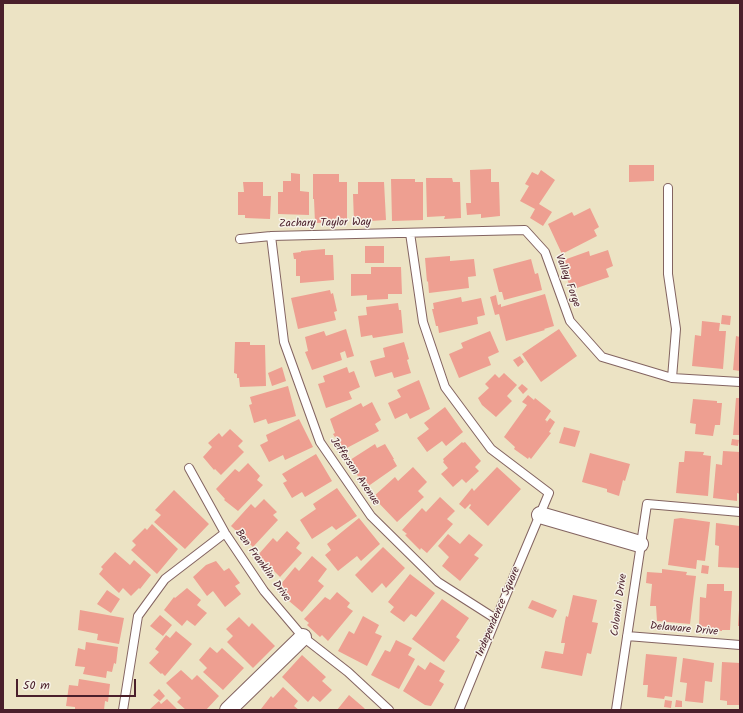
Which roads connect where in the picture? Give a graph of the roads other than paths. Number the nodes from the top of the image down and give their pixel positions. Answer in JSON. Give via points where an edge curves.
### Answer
{"nodes":[{"id":1,"x":668,"y":188,"type":"dead end"},
{"id":2,"x":410,"y":233,"type":"junction"},
{"id":3,"x":271,"y":236,"type":"junction"},
{"id":4,"x":240,"y":239,"type":"dead end"},
{"id":5,"x":672,"y":378,"type":"junction"},
{"id":6,"x":740,"y":382,"type":"edge"},
{"id":7,"x":189,"y":468,"type":"dead end"},
{"id":8,"x":740,"y":512,"type":"edge"},
{"id":9,"x":540,"y":515,"type":"junction"},
{"id":10,"x":225,"y":533,"type":"junction"},
{"id":11,"x":640,"y":544,"type":"junction"},
{"id":12,"x":496,"y":619,"type":"junction"},
{"id":13,"x":627,"y":636,"type":"junction"},
{"id":14,"x":303,"y":637,"type":"junction"},
{"id":15,"x":740,"y":645,"type":"edge"},
{"id":16,"x":123,"y":710,"type":"edge"},
{"id":17,"x":228,"y":710,"type":"edge"},
{"id":18,"x":389,"y":710,"type":"edge"},
{"id":19,"x":459,"y":710,"type":"edge"},
{"id":20,"x":616,"y":710,"type":"edge"}],
"edges":[{"from":1,"to":5,"type":"lane","via":[[668,274],[676,329]]},
{"from":2,"to":3,"type":"lane","name":"Zachary Taylor Way"},
{"from":2,"to":5,"type":"lane","name":"Valley Forge","via":[[525,230],[545,252],[570,321],[602,357]]},
{"from":2,"to":9,"type":"lane","name":"Independence Square","via":[[423,322],[445,387],[491,449],[549,493]]},
{"from":3,"to":4,"type":"lane","name":"Zachary Taylor Way"},
{"from":3,"to":12,"type":"lane","name":"Jefferson Avenue","via":[[284,342],[320,442],[371,516],[438,582]]},
{"from":5,"to":6,"type":"lane","name":"Valley Forge"},
{"from":7,"to":10,"type":"lane","name":"Ben Franklin Drive"},
{"from":8,"to":11,"type":"lane","name":"Colonial Drive","via":[[646,504]]},
{"from":9,"to":11,"type":"street"},
{"from":9,"to":12,"type":"lane","name":"Independence Square"},
{"from":10,"to":14,"type":"lane","name":"Ben Franklin Drive","via":[[264,592]]},
{"from":10,"to":16,"type":"lane","via":[[165,579],[138,616]]},
{"from":11,"to":13,"type":"lane","name":"Colonial Drive"},
{"from":12,"to":19,"type":"lane","name":"Independence Square"},
{"from":13,"to":15,"type":"lane","name":"Delaware Drive"},
{"from":13,"to":20,"type":"lane","name":"Colonial Drive"},
{"from":14,"to":17,"type":"street"},
{"from":14,"to":18,"type":"lane","name":"Ben Franklin Drive","via":[[348,672]]}]}
